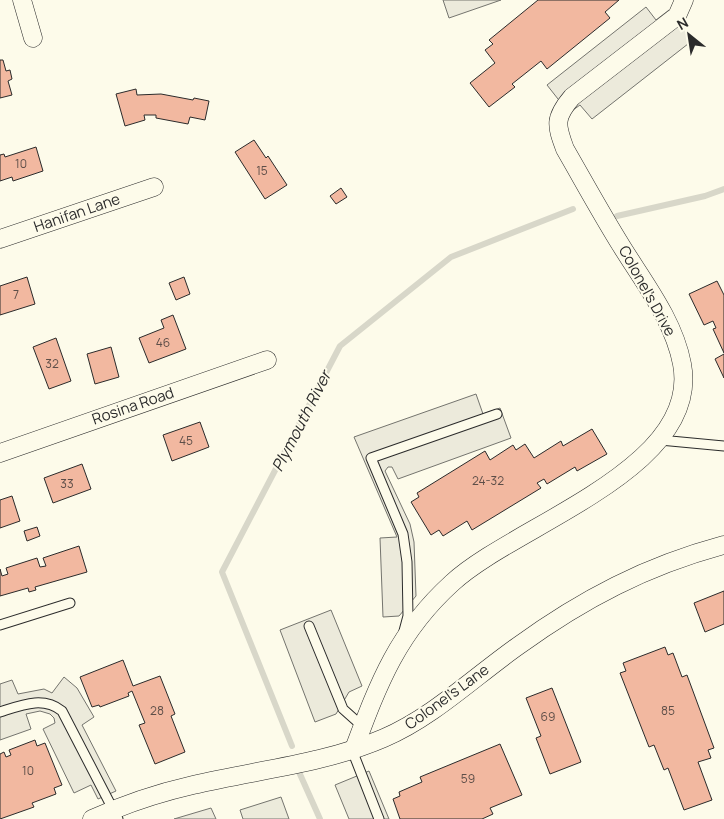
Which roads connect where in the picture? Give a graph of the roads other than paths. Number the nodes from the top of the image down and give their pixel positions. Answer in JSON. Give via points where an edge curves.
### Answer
{"nodes":[{"id":1,"x":22,"y":0,"type":"edge"},
{"id":2,"x":684,"y":0,"type":"edge"},
{"id":3,"x":32,"y":38,"type":"dead end"},
{"id":4,"x":154,"y":187,"type":"dead end"},
{"id":5,"x":0,"y":239,"type":"edge"},
{"id":6,"x":267,"y":360,"type":"dead end"},
{"id":7,"x":497,"y":414,"type":"dead end"},
{"id":8,"x":660,"y":440,"type":"junction"},
{"id":9,"x":724,"y":446,"type":"edge"},
{"id":10,"x":0,"y":453,"type":"edge"},
{"id":11,"x":724,"y":545,"type":"edge"},
{"id":12,"x":70,"y":603,"type":"dead end"},
{"id":13,"x":0,"y":625,"type":"edge"},
{"id":14,"x":309,"y":626,"type":"dead end"},
{"id":15,"x":400,"y":643,"type":"junction"},
{"id":16,"x":0,"y":712,"type":"edge"},
{"id":17,"x":362,"y":726,"type":"junction"},
{"id":18,"x":353,"y":749,"type":"junction"},
{"id":19,"x":116,"y":814,"type":"edge"},
{"id":20,"x":92,"y":819,"type":"edge"},
{"id":21,"x":379,"y":819,"type":"edge"}],
"edges":[{"from":1,"to":3,"type":"street"},
{"from":2,"to":8,"type":"street","name":"Colonel's Drive","via":[[677,16],[572,97],[561,110],[558,120],[558,131],[565,149],[656,301],[677,346],[684,388],[678,408]]},
{"from":4,"to":5,"type":"street","name":"Hanifan Lane"},
{"from":6,"to":10,"type":"street","name":"Rosina Road"},
{"from":7,"to":15,"type":"lane","via":[[371,458],[403,534],[408,616]]},
{"from":8,"to":9,"type":"lane"},
{"from":8,"to":15,"type":"street","name":"Colonel's Drive","via":[[632,468],[473,565],[433,601]]},
{"from":11,"to":18,"type":"street","name":"Colonel's Lane","via":[[648,570],[596,594],[518,645],[423,716],[389,736]]},
{"from":12,"to":13,"type":"lane"},
{"from":14,"to":17,"type":"lane","via":[[343,709]]},
{"from":15,"to":17,"type":"street","name":"Colonel's Drive","via":[[388,662]]},
{"from":16,"to":19,"type":"lane","via":[[23,704],[43,702],[62,711]]},
{"from":17,"to":18,"type":"street","name":"Colonel's Drive"},
{"from":18,"to":19,"type":"street","name":"Colonel's Lane","via":[[192,785],[141,799]]},
{"from":18,"to":21,"type":"lane"},
{"from":19,"to":20,"type":"street","name":"Colonel's Lane"}]}
